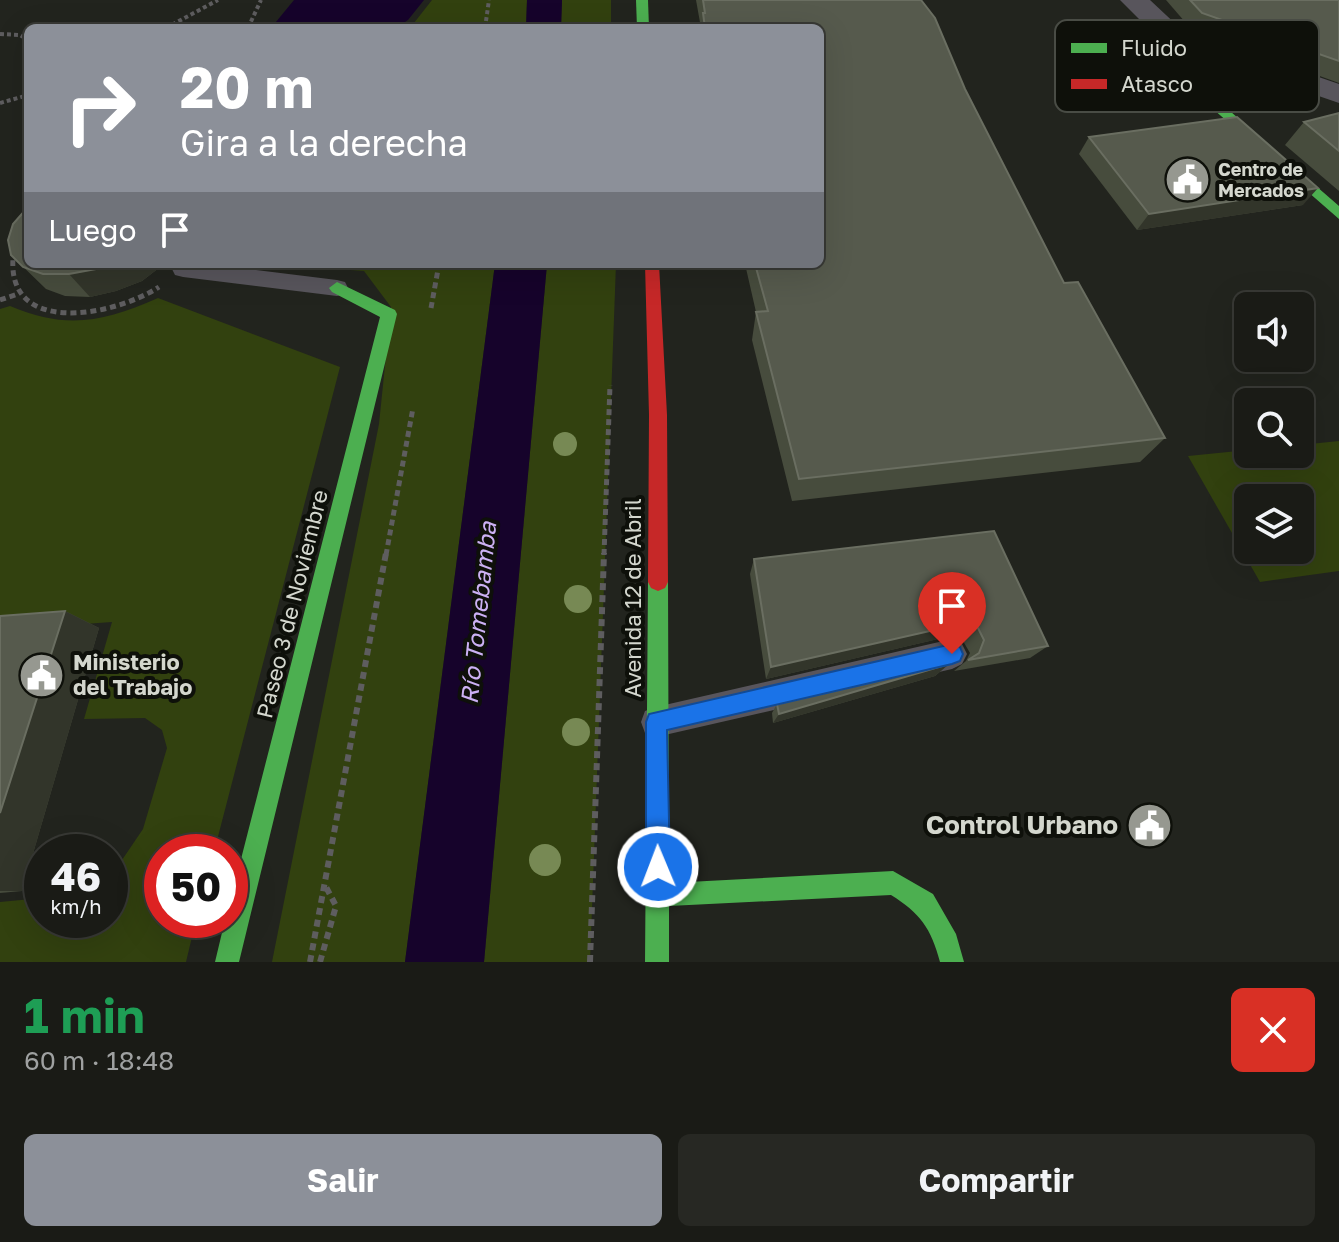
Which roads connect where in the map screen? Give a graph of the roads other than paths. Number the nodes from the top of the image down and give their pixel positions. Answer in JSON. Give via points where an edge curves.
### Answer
{"nodes":[{"id":1,"x":642,"y":0,"type":"edge"},
{"id":2,"x":1134,"y":0,"type":"edge"},
{"id":3,"x":1155,"y":20,"type":"edge"},
{"id":4,"x":643,"y":24,"type":"edge"},
{"id":5,"x":1319,"y":87,"type":"edge"},
{"id":6,"x":1339,"y":94,"type":"edge"},
{"id":7,"x":1224,"y":112,"type":"edge"},
{"id":8,"x":1339,"y":214,"type":"edge"},
{"id":9,"x":652,"y":268,"type":"edge"},
{"id":10,"x":183,"y":269,"type":"road end"},
{"id":11,"x":337,"y":288,"type":"joint"},
{"id":12,"x":952,"y":654,"type":"edge"},
{"id":13,"x":656,"y":722,"type":"junction"},
{"id":14,"x":658,"y":895,"type":"junction"},
{"id":15,"x":658,"y":933,"type":"junction"},
{"id":16,"x":227,"y":962,"type":"edge"},
{"id":17,"x":657,"y":962,"type":"edge"},
{"id":18,"x":667,"y":962,"type":"edge"},
{"id":19,"x":952,"y":962,"type":"edge"}],
"edges":[{"from":1,"to":4,"type":"street"},
{"from":2,"to":3,"type":"street"},
{"from":5,"to":6,"type":"street"},
{"from":7,"to":8,"type":"street"},
{"from":9,"to":13,"type":"street","name":"Avenida 12 de Abril","via":[[658,415]]},
{"from":10,"to":11,"type":"lane"},
{"from":11,"to":16,"type":"street","name":"Paseo 3 de Noviembre","via":[[389,314]]},
{"from":12,"to":13,"type":"lane"},
{"from":13,"to":14,"type":"street","name":"Avenida 12 de Abril"},
{"from":14,"to":15,"type":"street","name":"Avenida 12 de Abril"},
{"from":14,"to":19,"type":"street","via":[[893,883],[925,902]]},
{"from":15,"to":17,"type":"street","name":"Avenida 12 de Abril"},
{"from":15,"to":18,"type":"street","name":"Avenida 12 de Abril"}]}
